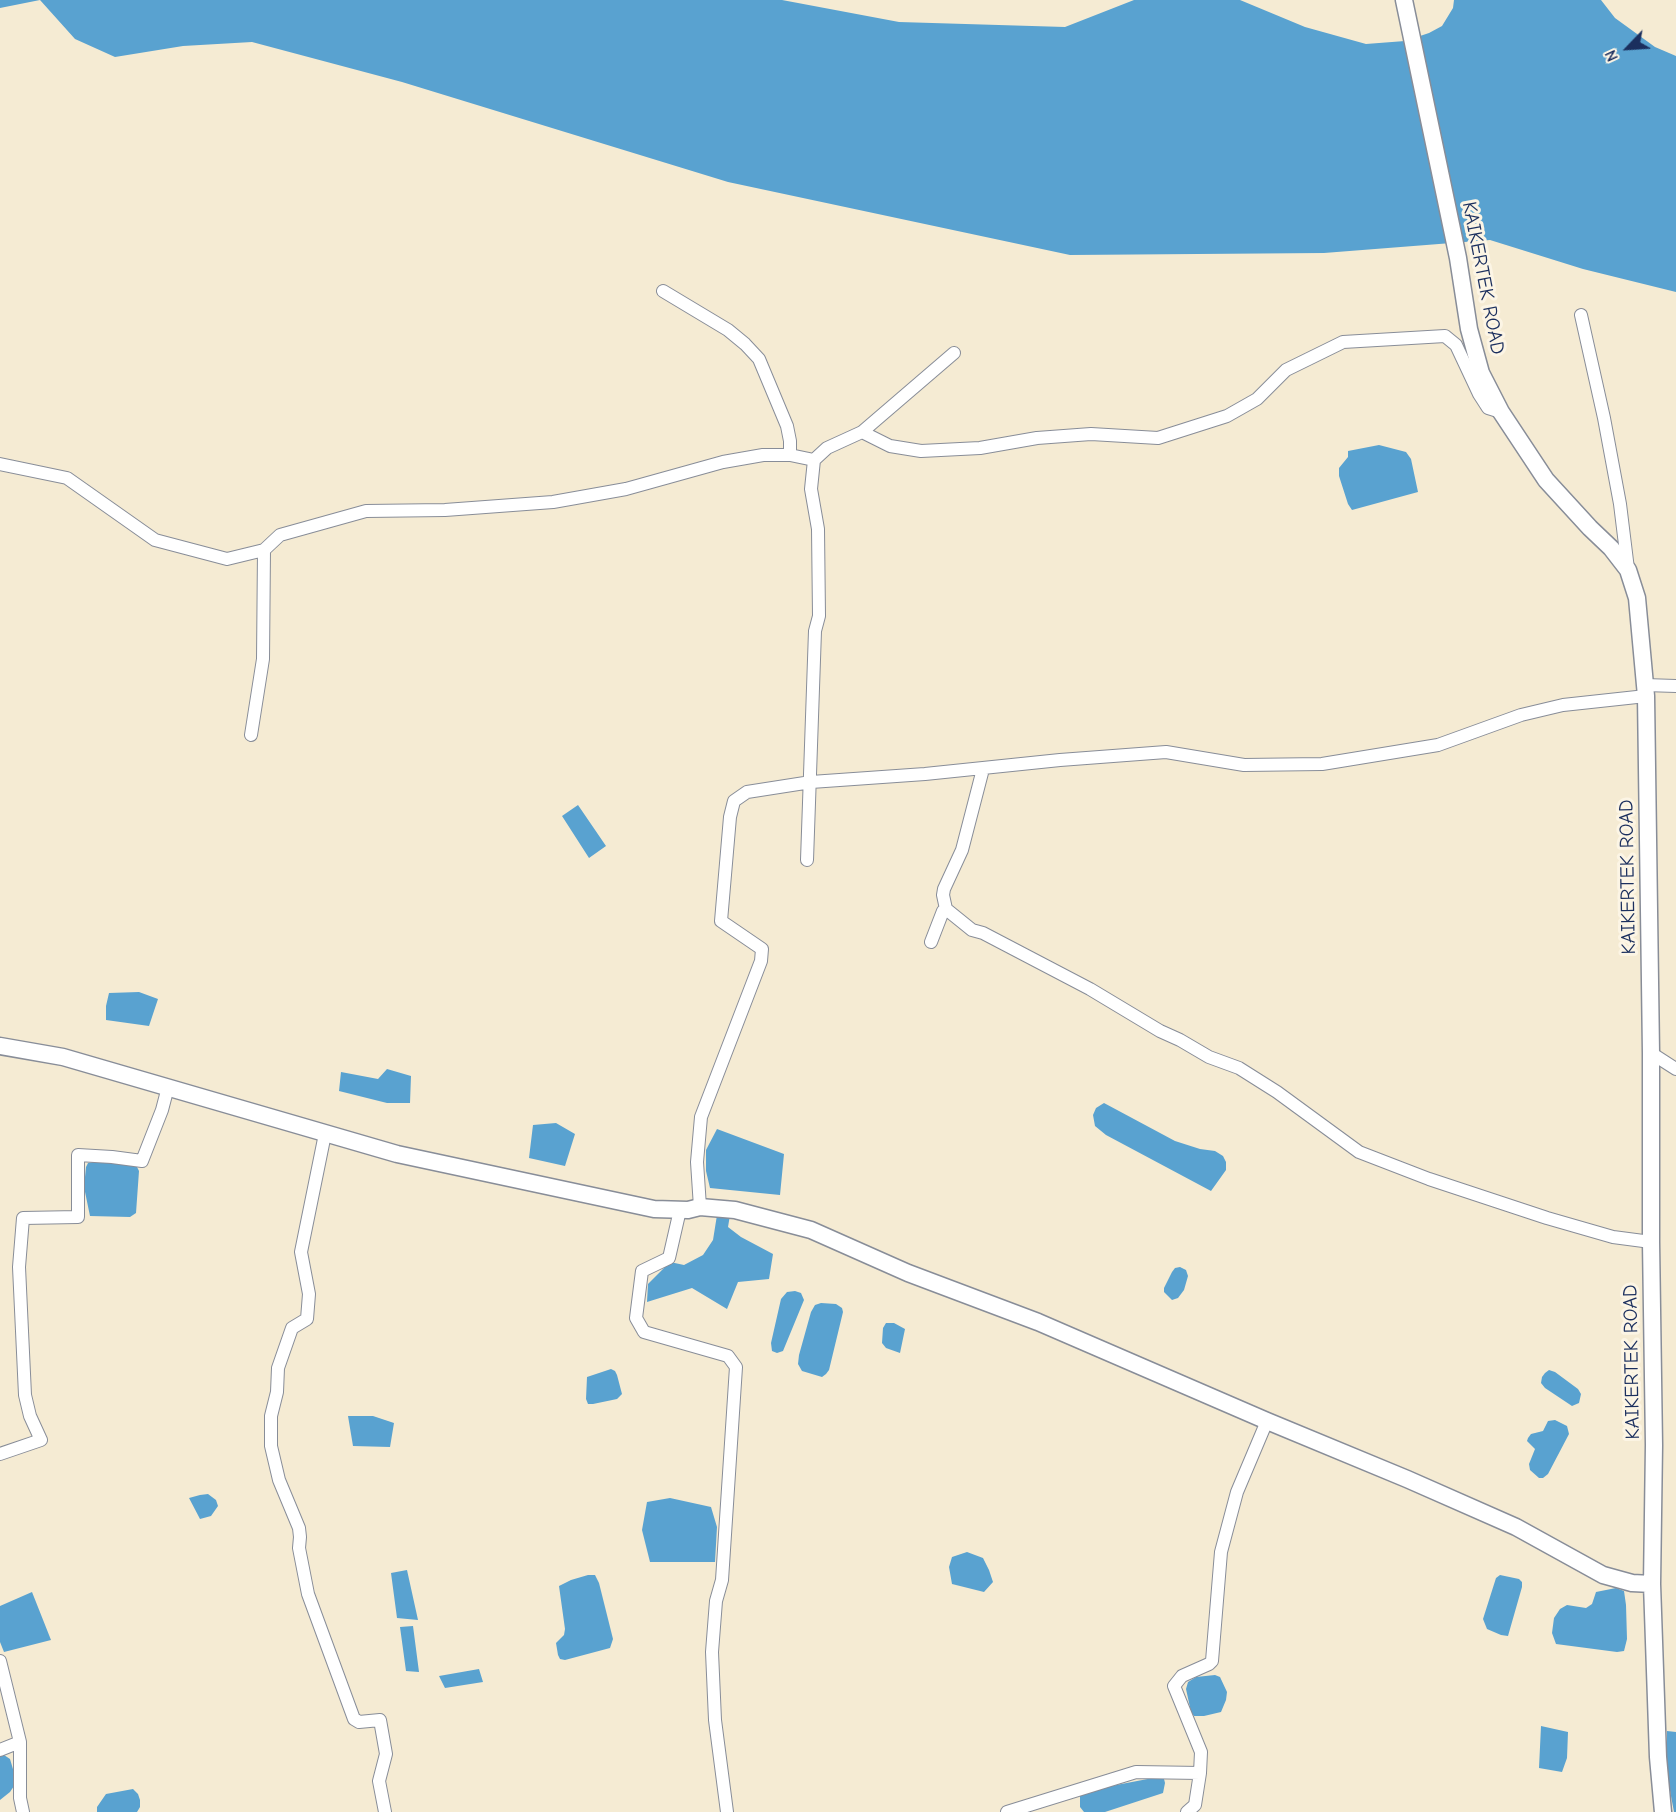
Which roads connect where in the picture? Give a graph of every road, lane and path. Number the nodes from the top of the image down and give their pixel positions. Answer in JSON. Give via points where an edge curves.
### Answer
{"nodes":[{"id":1,"x":1404,"y":0,"type":"edge"},
{"id":2,"x":663,"y":291,"type":"dead end"},
{"id":3,"x":1581,"y":315,"type":"dead end"},
{"id":4,"x":954,"y":353,"type":"dead end"},
{"id":5,"x":1501,"y":412,"type":"junction"},
{"id":6,"x":862,"y":432,"type":"junction"},
{"id":7,"x":790,"y":455,"type":"junction"},
{"id":8,"x":814,"y":460,"type":"junction"},
{"id":9,"x":0,"y":464,"type":"edge"},
{"id":10,"x":264,"y":550,"type":"junction"},
{"id":11,"x":1628,"y":570,"type":"junction"},
{"id":12,"x":1676,"y":686,"type":"edge"},
{"id":13,"x":1646,"y":690,"type":"junction"},
{"id":14,"x":251,"y":735,"type":"dead end"},
{"id":15,"x":984,"y":769,"type":"junction"},
{"id":16,"x":811,"y":782,"type":"junction"},
{"id":17,"x":807,"y":860,"type":"dead end"},
{"id":18,"x":946,"y":909,"type":"junction"},
{"id":19,"x":931,"y":942,"type":"dead end"},
{"id":20,"x":0,"y":1046,"type":"edge"},
{"id":21,"x":1651,"y":1053,"type":"junction"},
{"id":22,"x":1676,"y":1069,"type":"edge"},
{"id":23,"x":168,"y":1087,"type":"junction"},
{"id":24,"x":325,"y":1134,"type":"junction"},
{"id":25,"x":700,"y":1207,"type":"junction"},
{"id":26,"x":680,"y":1210,"type":"junction"},
{"id":27,"x":1651,"y":1242,"type":"junction"},
{"id":28,"x":1267,"y":1421,"type":"junction"},
{"id":29,"x":0,"y":1455,"type":"edge"},
{"id":30,"x":1652,"y":1584,"type":"junction"},
{"id":31,"x":0,"y":1661,"type":"edge"},
{"id":32,"x":20,"y":1742,"type":"junction"},
{"id":33,"x":0,"y":1750,"type":"edge"},
{"id":34,"x":1200,"y":1773,"type":"junction"},
{"id":35,"x":23,"y":1812,"type":"edge"},
{"id":36,"x":385,"y":1812,"type":"edge"},
{"id":37,"x":727,"y":1812,"type":"edge"},
{"id":38,"x":1007,"y":1812,"type":"edge"},
{"id":39,"x":1187,"y":1812,"type":"edge"},
{"id":40,"x":1663,"y":1812,"type":"edge"}],
"edges":[{"from":1,"to":5,"type":"main road","name":"KAIKERTEK ROAD","via":[[1469,329],[1481,373]]},
{"from":2,"to":7,"type":"street","via":[[728,330],[759,359],[787,426]]},
{"from":3,"to":11,"type":"street","via":[[1618,493]]},
{"from":4,"to":6,"type":"street"},
{"from":5,"to":6,"type":"street","via":[[1488,408],[1456,345],[1445,336],[1343,342],[1286,370],[1257,399],[1227,416],[1158,438],[1091,434],[921,451],[890,446]]},
{"from":5,"to":11,"type":"main road","name":"KAIKERTEK ROAD","via":[[1546,480]]},
{"from":6,"to":8,"type":"street","via":[[827,448]]},
{"from":7,"to":8,"type":"street"},
{"from":7,"to":10,"type":"street","via":[[723,462],[626,489],[553,502],[366,511],[280,534]]},
{"from":8,"to":16,"type":"street","via":[[811,489],[818,529],[819,616],[815,631]]},
{"from":9,"to":10,"type":"street","via":[[67,478],[154,540],[227,559]]},
{"from":10,"to":14,"type":"street","via":[[263,659]]},
{"from":11,"to":13,"type":"main road","name":"KAIKERTEK ROAD","via":[[1638,598]]},
{"from":12,"to":13,"type":"street"},
{"from":13,"to":15,"type":"street","via":[[1521,715],[1438,745],[1322,764],[1244,765],[1166,752]]},
{"from":13,"to":21,"type":"main road","name":"KAIKERTEK ROAD"},
{"from":15,"to":16,"type":"street"},
{"from":15,"to":18,"type":"street","via":[[962,850],[943,895]]},
{"from":16,"to":17,"type":"street"},
{"from":16,"to":25,"type":"street","via":[[747,792],[734,801],[721,921],[762,949],[762,955],[701,1117],[697,1162]]},
{"from":18,"to":19,"type":"street"},
{"from":18,"to":27,"type":"street","via":[[972,930],[1090,988],[1209,1057],[1239,1068],[1359,1152],[1547,1218],[1613,1237]]},
{"from":20,"to":23,"type":"main road","via":[[63,1057]]},
{"from":21,"to":22,"type":"street"},
{"from":21,"to":27,"type":"main road","name":"KAIKERTEK ROAD"},
{"from":23,"to":24,"type":"main road"},
{"from":23,"to":29,"type":"street","via":[[142,1161],[78,1155],[78,1217],[23,1218],[19,1267],[25,1395],[41,1440]]},
{"from":24,"to":26,"type":"main road","via":[[397,1154],[654,1209]]},
{"from":24,"to":36,"type":"street","via":[[301,1252],[309,1294],[308,1318],[292,1328],[278,1368],[271,1446],[279,1480],[299,1528],[308,1594],[354,1719],[380,1720],[386,1754],[379,1781]]},
{"from":25,"to":26,"type":"main road"},
{"from":25,"to":28,"type":"main road","via":[[735,1210],[811,1230]]},
{"from":26,"to":37,"type":"street","via":[[669,1258],[642,1271],[636,1318],[644,1332],[728,1356],[736,1367],[722,1580],[716,1601],[712,1652],[715,1720]]},
{"from":27,"to":30,"type":"main road","name":"KAIKERTEK ROAD"},
{"from":28,"to":30,"type":"main road","via":[[1516,1527],[1603,1575]]},
{"from":28,"to":34,"type":"street","via":[[1237,1492],[1221,1552],[1212,1661],[1182,1676],[1174,1686],[1201,1752]]},
{"from":30,"to":40,"type":"main road","name":"KAIKERTEK ROAD"},
{"from":31,"to":32,"type":"street"},
{"from":32,"to":33,"type":"street"},
{"from":32,"to":35,"type":"street"},
{"from":34,"to":38,"type":"street","via":[[1136,1772]]},
{"from":34,"to":39,"type":"street","via":[[1195,1805]]}]}
